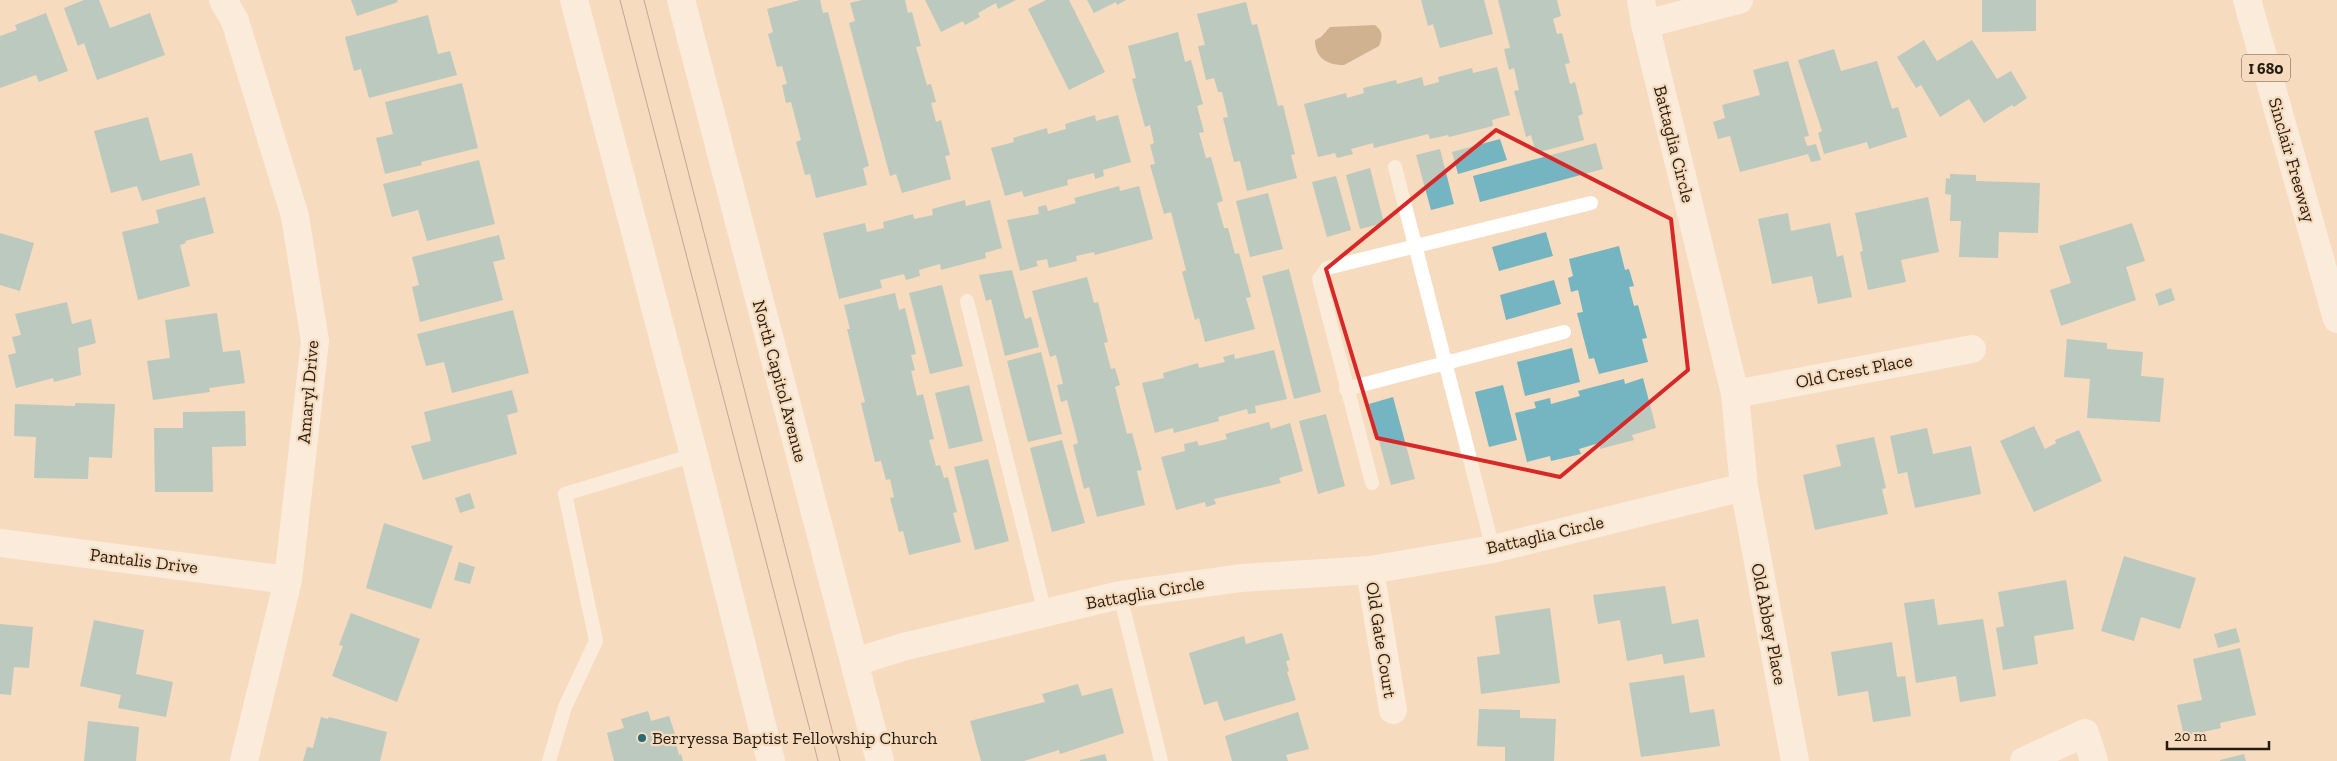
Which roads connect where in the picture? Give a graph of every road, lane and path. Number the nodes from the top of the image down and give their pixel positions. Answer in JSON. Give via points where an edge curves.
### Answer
{"nodes":[{"id":1,"x":223,"y":0,"type":"edge"},
{"id":2,"x":574,"y":0,"type":"edge"},
{"id":3,"x":681,"y":0,"type":"edge"},
{"id":4,"x":1739,"y":0,"type":"edge"},
{"id":5,"x":2240,"y":0,"type":"edge"},
{"id":6,"x":2247,"y":0,"type":"edge"},
{"id":7,"x":1643,"y":12,"type":"edge"},
{"id":8,"x":2286,"y":136,"type":"junction"},
{"id":9,"x":1395,"y":167,"type":"dead end"},
{"id":10,"x":1591,"y":203,"type":"dead end"},
{"id":11,"x":1416,"y":244,"type":"junction"},
{"id":12,"x":968,"y":301,"type":"dead end"},
{"id":13,"x":2337,"y":319,"type":"edge"},
{"id":14,"x":1564,"y":332,"type":"dead end"},
{"id":15,"x":1972,"y":349,"type":"dead end"},
{"id":16,"x":1446,"y":364,"type":"junction"},
{"id":17,"x":1346,"y":389,"type":"junction"},
{"id":18,"x":1735,"y":394,"type":"junction"},
{"id":19,"x":694,"y":455,"type":"junction"},
{"id":20,"x":1372,"y":483,"type":"dead end"},
{"id":21,"x":1744,"y":487,"type":"junction"},
{"id":22,"x":0,"y":543,"type":"edge"},
{"id":23,"x":1493,"y":549,"type":"junction"},
{"id":24,"x":1370,"y":570,"type":"junction"},
{"id":25,"x":288,"y":580,"type":"junction"},
{"id":26,"x":1120,"y":595,"type":"junction"},
{"id":27,"x":1045,"y":613,"type":"junction"},
{"id":28,"x":855,"y":662,"type":"junction"},
{"id":29,"x":1393,"y":710,"type":"dead end"},
{"id":30,"x":244,"y":761,"type":"edge"},
{"id":31,"x":550,"y":761,"type":"edge"},
{"id":32,"x":771,"y":761,"type":"edge"},
{"id":33,"x":880,"y":761,"type":"edge"},
{"id":34,"x":1161,"y":761,"type":"edge"},
{"id":35,"x":1795,"y":761,"type":"edge"},
{"id":36,"x":2024,"y":761,"type":"edge"},
{"id":37,"x":2094,"y":761,"type":"edge"}],
"edges":[{"from":1,"to":25,"type":"main road","name":"Amaryl Drive","via":[[235,22],[295,216],[315,341]]},
{"from":2,"to":19,"type":"main road"},
{"from":3,"to":28,"type":"main road","name":"North Capitol Avenue"},
{"from":4,"to":7,"type":"main road"},
{"from":5,"to":8,"type":"main road"},
{"from":6,"to":8,"type":"main road","name":"Sinclair Freeway","number":"I 680"},
{"from":7,"to":18,"type":"main road","name":"Battaglia Circle"},
{"from":8,"to":13,"type":"main road","name":"Sinclair Freeway","number":"I 680"},
{"from":9,"to":11,"type":"lane"},
{"from":10,"to":11,"type":"lane"},
{"from":11,"to":16,"type":"lane"},
{"from":11,"to":17,"type":"lane","via":[[1327,268],[1319,279]]},
{"from":12,"to":27,"type":"lane"},
{"from":14,"to":16,"type":"lane"},
{"from":15,"to":18,"type":"main road","name":"Old Crest Place"},
{"from":16,"to":17,"type":"lane"},
{"from":16,"to":23,"type":"lane"},
{"from":17,"to":20,"type":"lane"},
{"from":18,"to":21,"type":"main road","name":"Battaglia Circle"},
{"from":19,"to":31,"type":"lane","via":[[565,494],[596,641],[565,707]]},
{"from":19,"to":32,"type":"main road"},
{"from":21,"to":23,"type":"main road","name":"Battaglia Circle"},
{"from":21,"to":35,"type":"main road","name":"Old Abbey Place"},
{"from":22,"to":25,"type":"main road","name":"Pantalis Drive"},
{"from":23,"to":24,"type":"main road","name":"Battaglia Circle"},
{"from":24,"to":26,"type":"main road","name":"Battaglia Circle","via":[[1241,578]]},
{"from":24,"to":29,"type":"main road","name":"Old Gate Court"},
{"from":25,"to":30,"type":"main road","name":"Amaryl Drive"},
{"from":26,"to":27,"type":"main road","name":"Battaglia Circle"},
{"from":26,"to":34,"type":"lane"},
{"from":27,"to":28,"type":"main road","name":"Battaglia Circle","via":[[903,647]]},
{"from":28,"to":33,"type":"main road","name":"North Capitol Avenue"},
{"from":36,"to":37,"type":"main road","via":[[2085,733]]}]}
